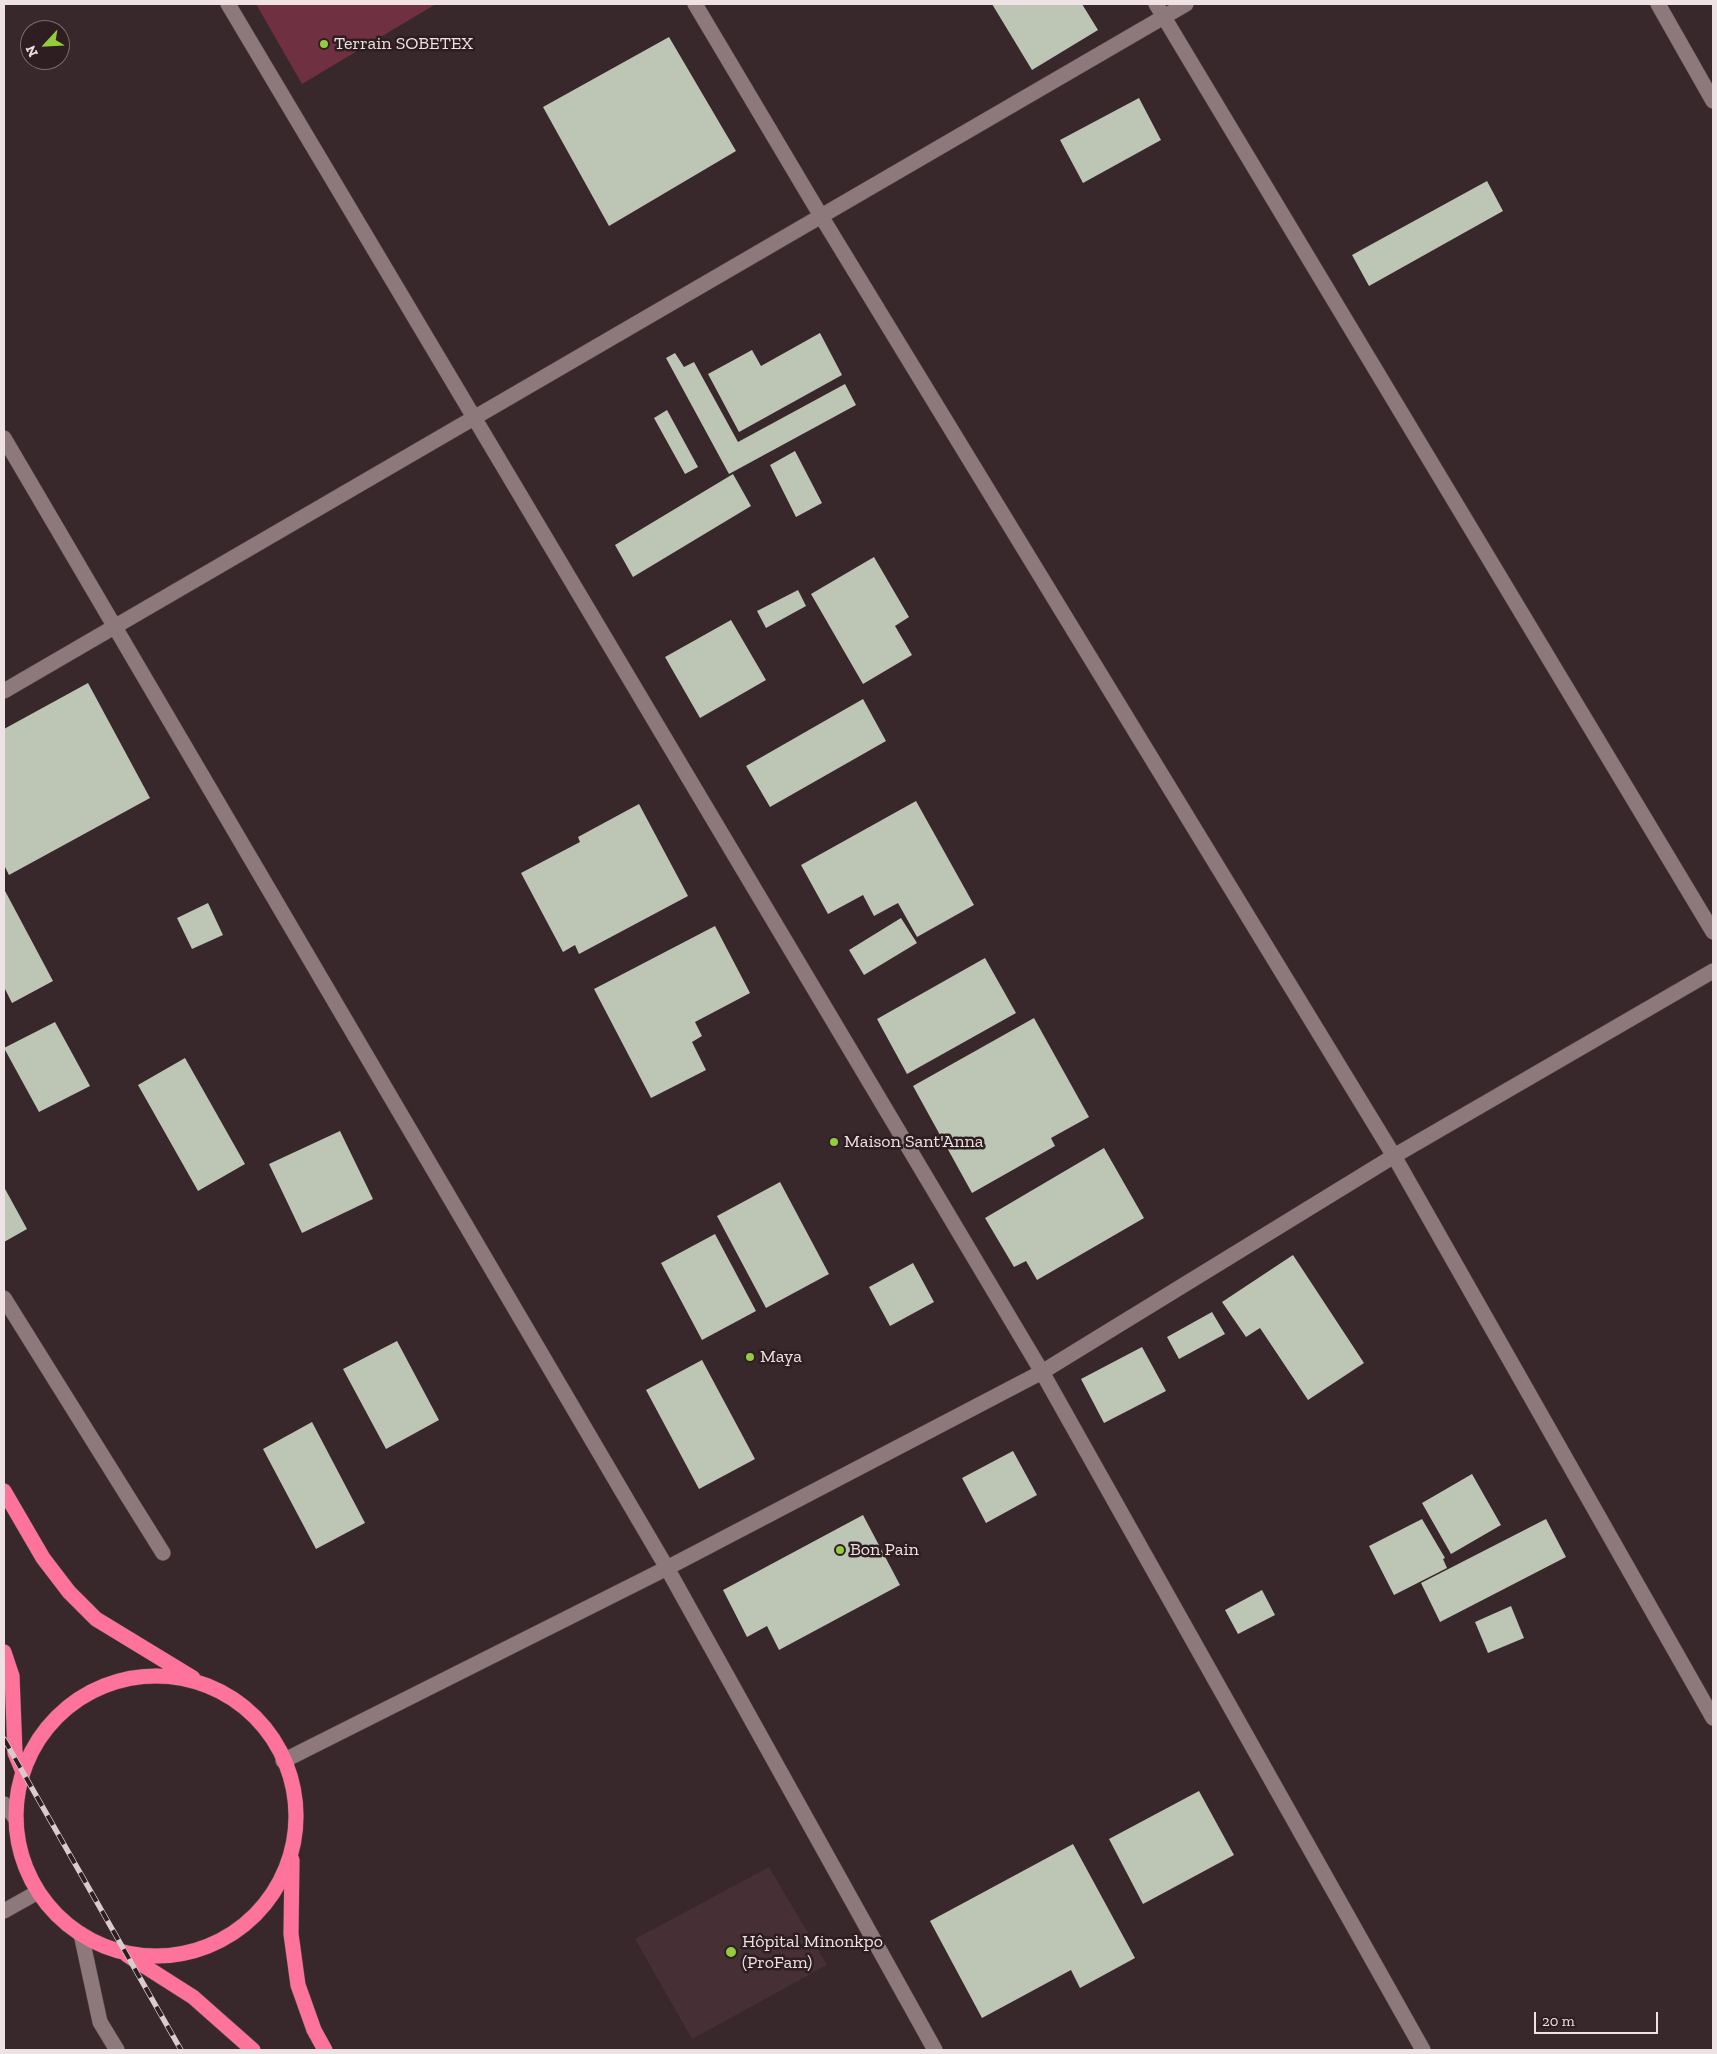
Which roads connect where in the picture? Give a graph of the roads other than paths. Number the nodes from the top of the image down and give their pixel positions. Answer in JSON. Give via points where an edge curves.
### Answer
{"nodes":[{"id":1,"x":228,"y":4,"type":"edge"},
{"id":2,"x":695,"y":4,"type":"edge"},
{"id":3,"x":1186,"y":4,"type":"edge"},
{"id":4,"x":1658,"y":4,"type":"edge"},
{"id":5,"x":1160,"y":10,"type":"edge"},
{"id":6,"x":1713,"y":100,"type":"edge"},
{"id":7,"x":821,"y":216,"type":"junction"},
{"id":8,"x":473,"y":418,"type":"junction"},
{"id":9,"x":4,"y":438,"type":"edge"},
{"id":10,"x":116,"y":626,"type":"junction"},
{"id":11,"x":4,"y":691,"type":"edge"},
{"id":12,"x":1713,"y":932,"type":"edge"},
{"id":13,"x":1713,"y":971,"type":"edge"},
{"id":14,"x":1394,"y":1156,"type":"junction"},
{"id":15,"x":4,"y":1298,"type":"edge"},
{"id":16,"x":1042,"y":1372,"type":"junction"},
{"id":17,"x":4,"y":1491,"type":"edge"},
{"id":18,"x":163,"y":1553,"type":"dead end"},
{"id":19,"x":667,"y":1568,"type":"junction"},
{"id":20,"x":4,"y":1652,"type":"edge"},
{"id":21,"x":209,"y":1687,"type":"junction"},
{"id":22,"x":1713,"y":1718,"type":"edge"},
{"id":23,"x":284,"y":1761,"type":"junction"},
{"id":24,"x":23,"y":1772,"type":"junction"},
{"id":25,"x":4,"y":1804,"type":"edge"},
{"id":26,"x":16,"y":1819,"type":"junction"},
{"id":27,"x":292,"y":1847,"type":"junction"},
{"id":28,"x":38,"y":1892,"type":"junction"},
{"id":29,"x":4,"y":1911,"type":"edge"},
{"id":30,"x":81,"y":1934,"type":"junction"},
{"id":31,"x":124,"y":1953,"type":"junction"},
{"id":32,"x":117,"y":2050,"type":"edge"},
{"id":33,"x":253,"y":2050,"type":"edge"},
{"id":34,"x":325,"y":2050,"type":"edge"},
{"id":35,"x":935,"y":2050,"type":"edge"},
{"id":36,"x":1423,"y":2050,"type":"edge"}],
"edges":[{"from":1,"to":8,"type":"street"},
{"from":2,"to":7,"type":"street"},
{"from":3,"to":5,"type":"street"},
{"from":4,"to":6,"type":"street"},
{"from":5,"to":7,"type":"street"},
{"from":5,"to":12,"type":"street"},
{"from":7,"to":8,"type":"street"},
{"from":7,"to":14,"type":"street"},
{"from":8,"to":10,"type":"street"},
{"from":8,"to":16,"type":"street"},
{"from":9,"to":10,"type":"street"},
{"from":10,"to":11,"type":"street"},
{"from":10,"to":19,"type":"street"},
{"from":13,"to":14,"type":"street"},
{"from":14,"to":16,"type":"street"},
{"from":14,"to":22,"type":"street"},
{"from":15,"to":18,"type":"street"},
{"from":16,"to":19,"type":"street"},
{"from":16,"to":36,"type":"street"},
{"from":17,"to":21,"type":"highway","via":[[43,1558],[69,1592],[96,1619]]},
{"from":19,"to":23,"type":"street"},
{"from":19,"to":35,"type":"street"},
{"from":20,"to":24,"type":"highway","via":[[12,1676],[15,1753]]},
{"from":21,"to":23,"type":"highway","via":[[254,1716]]},
{"from":21,"to":24,"type":"highway","via":[[157,1676],[118,1680],[100,1688],[77,1700],[52,1721],[40,1737]]},
{"from":23,"to":27,"type":"highway","via":[[295,1803]]},
{"from":24,"to":26,"type":"highway"},
{"from":25,"to":26,"type":"street"},
{"from":26,"to":28,"type":"highway","via":[[20,1849]]},
{"from":27,"to":31,"type":"highway","via":[[272,1896],[234,1933],[202,1949],[185,1953],[154,1956]]},
{"from":27,"to":34,"type":"highway","via":[[291,1934],[298,1985]]},
{"from":28,"to":29,"type":"street"},
{"from":28,"to":30,"type":"highway","via":[[57,1915]]},
{"from":30,"to":31,"type":"highway"},
{"from":30,"to":32,"type":"street","via":[[100,2022]]},
{"from":31,"to":33,"type":"highway","via":[[193,1997]]}]}
